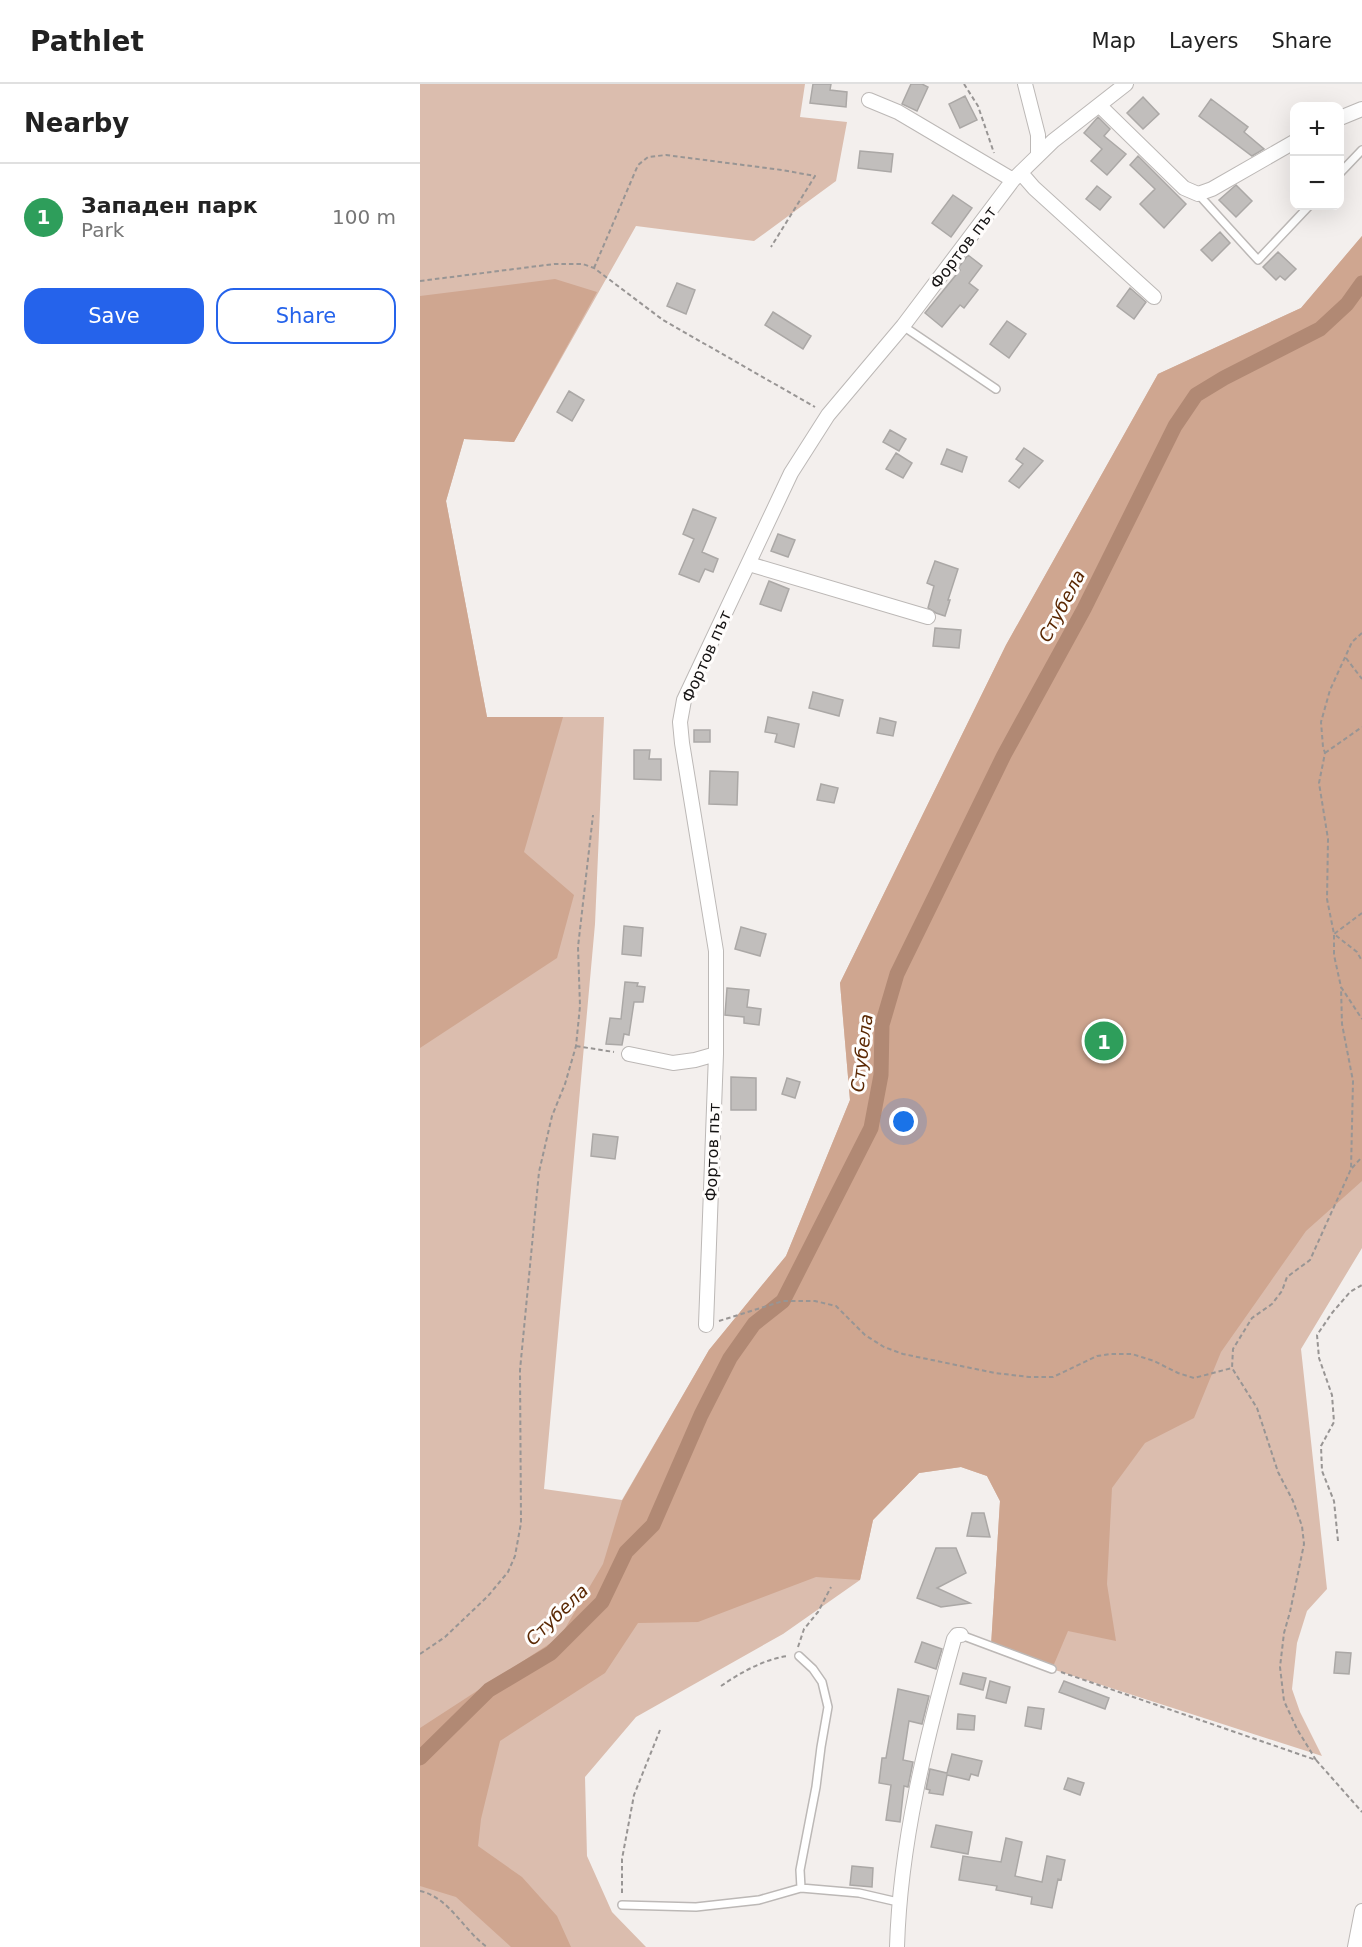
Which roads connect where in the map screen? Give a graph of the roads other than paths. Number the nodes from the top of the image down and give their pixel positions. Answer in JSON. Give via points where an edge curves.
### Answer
{"nodes":[{"id":1,"x":1025,"y":84,"type":"edge"},
{"id":2,"x":1126,"y":84,"type":"edge"},
{"id":3,"x":869,"y":100,"type":"dead end"},
{"id":4,"x":1100,"y":106,"type":"junction"},
{"id":5,"x":1362,"y":109,"type":"edge"},
{"id":6,"x":1344,"y":116,"type":"edge"},
{"id":7,"x":1290,"y":144,"type":"edge"},
{"id":8,"x":1362,"y":150,"type":"edge"},
{"id":9,"x":1038,"y":154,"type":"junction"},
{"id":10,"x":1344,"y":169,"type":"edge"},
{"id":11,"x":1017,"y":176,"type":"junction"},
{"id":12,"x":1198,"y":194,"type":"junction"},
{"id":13,"x":1305,"y":210,"type":"edge"},
{"id":14,"x":1155,"y":297,"type":"dead end"},
{"id":15,"x":903,"y":326,"type":"junction"},
{"id":16,"x":996,"y":389,"type":"dead end"},
{"id":17,"x":748,"y":564,"type":"junction"},
{"id":18,"x":928,"y":617,"type":"dead end"},
{"id":19,"x":629,"y":1054,"type":"road end"},
{"id":20,"x":716,"y":1054,"type":"junction"},
{"id":21,"x":706,"y":1325,"type":"road end"},
{"id":22,"x":962,"y":1635,"type":"joint"},
{"id":23,"x":800,"y":1656,"type":"road end"},
{"id":24,"x":1052,"y":1669,"type":"road end"},
{"id":25,"x":801,"y":1888,"type":"junction"},
{"id":26,"x":898,"y":1902,"type":"junction"},
{"id":27,"x":622,"y":1905,"type":"road end"},
{"id":28,"x":1362,"y":1911,"type":"edge"},
{"id":29,"x":897,"y":1947,"type":"edge"},
{"id":30,"x":1355,"y":1947,"type":"edge"}],
"edges":[{"from":1,"to":9,"type":"street","via":[[1038,135]]},
{"from":2,"to":4,"type":"street","name":"Фортов път"},
{"from":3,"to":11,"type":"street","via":[[898,112],[999,173]]},
{"from":4,"to":9,"type":"street","name":"Фортов път"},
{"from":4,"to":12,"type":"street","via":[[1184,188]]},
{"from":5,"to":6,"type":"street"},
{"from":7,"to":12,"type":"street"},
{"from":8,"to":10,"type":"lane"},
{"from":9,"to":11,"type":"street","name":"Фортов път"},
{"from":11,"to":14,"type":"street"},
{"from":11,"to":15,"type":"street","name":"Фортов път"},
{"from":12,"to":13,"type":"lane","via":[[1258,260]]},
{"from":15,"to":16,"type":"lane"},
{"from":15,"to":17,"type":"street","name":"Фортов път","via":[[828,415],[791,473]]},
{"from":17,"to":18,"type":"street"},
{"from":17,"to":20,"type":"street","name":"Фортов път","via":[[684,700],[680,722],[716,951]]},
{"from":19,"to":20,"type":"street","via":[[673,1063]]},
{"from":20,"to":21,"type":"street","name":"Фортов път"},
{"from":22,"to":24,"type":"lane"},
{"from":22,"to":26,"type":"street","via":[[954,1638],[928,1733]]},
{"from":23,"to":25,"type":"lane","via":[[822,1682],[828,1707],[800,1870]]},
{"from":25,"to":26,"type":"lane","via":[[859,1893]]},
{"from":25,"to":27,"type":"lane","via":[[759,1899],[696,1907]]},
{"from":26,"to":29,"type":"street"},
{"from":28,"to":30,"type":"street"}]}
